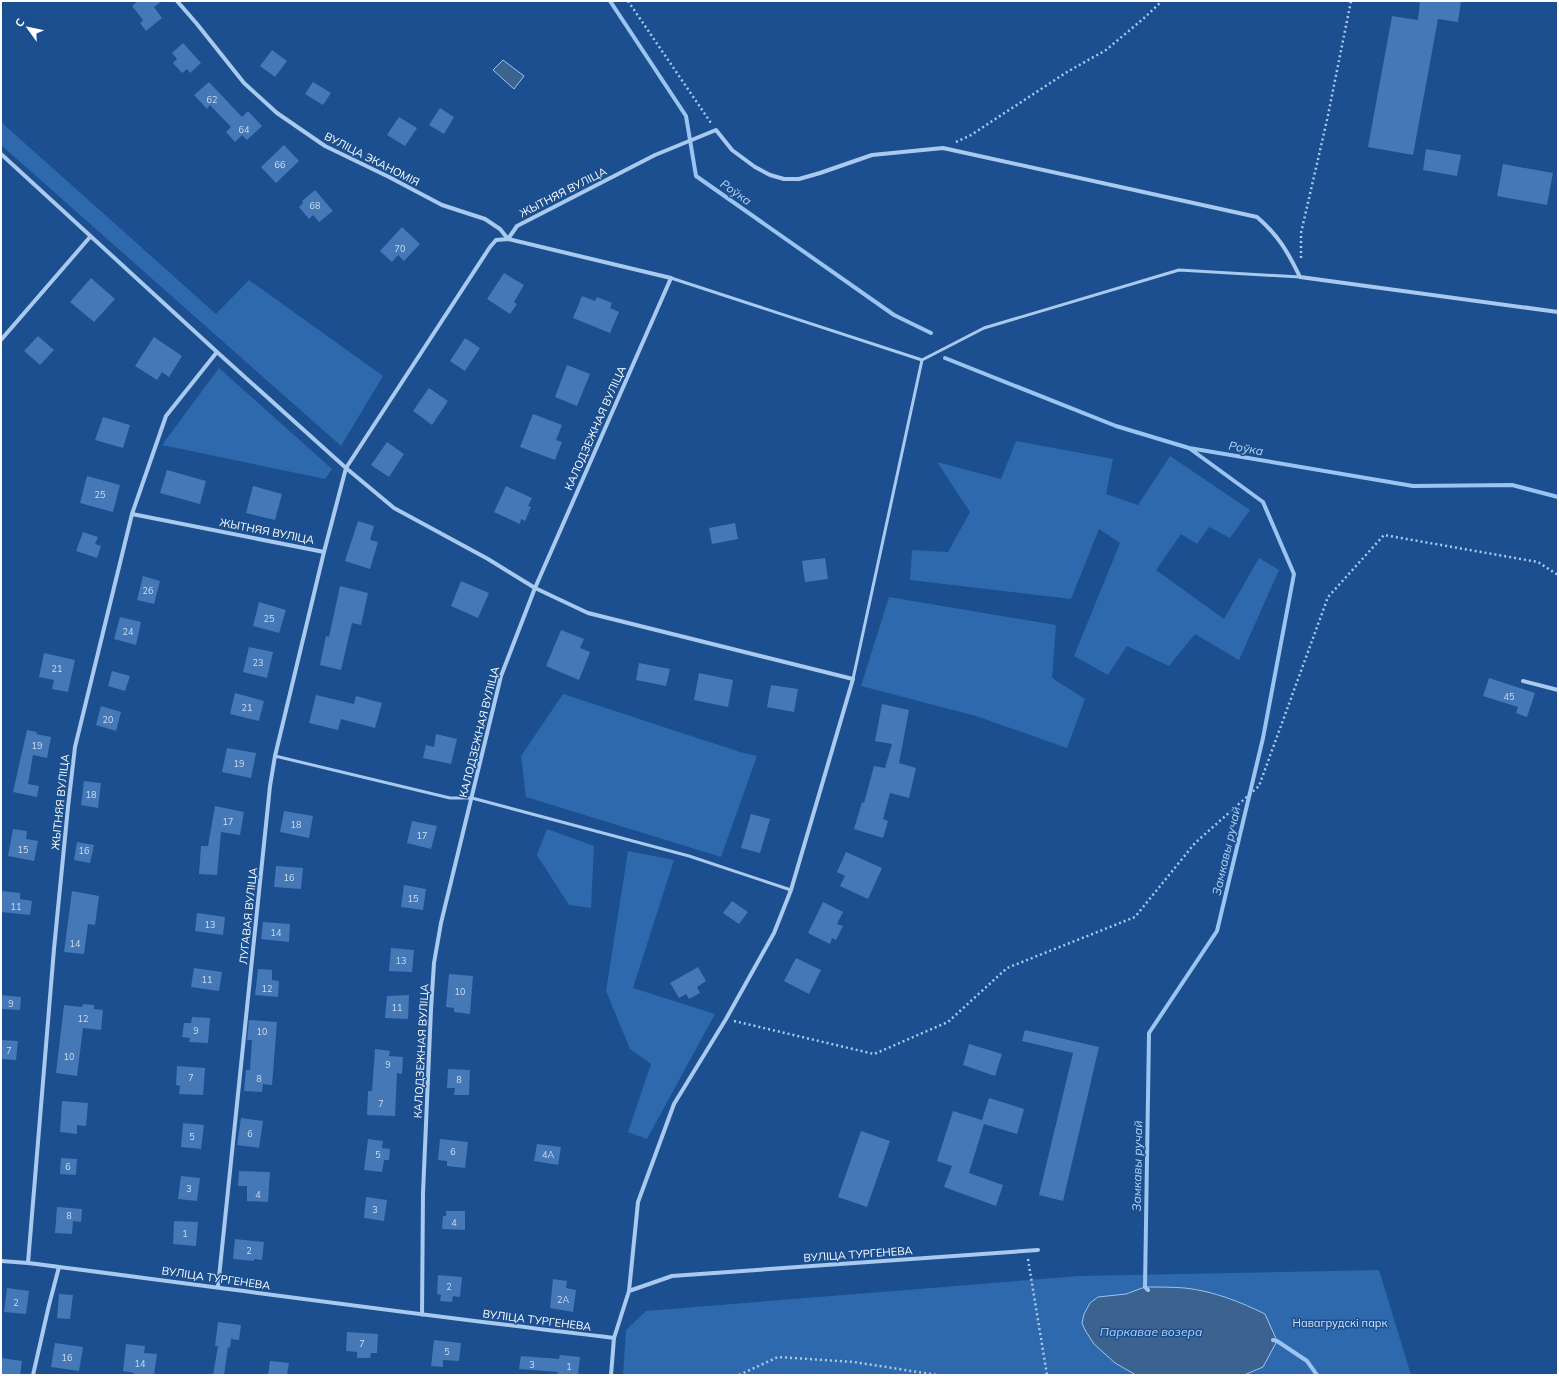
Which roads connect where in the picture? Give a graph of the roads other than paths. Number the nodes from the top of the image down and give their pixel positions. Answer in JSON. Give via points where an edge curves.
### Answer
{"nodes":[{"id":1,"x":177,"y":1,"type":"edge"},
{"id":2,"x":1,"y":154,"type":"edge"},
{"id":3,"x":90,"y":237,"type":"junction"},
{"id":4,"x":508,"y":239,"type":"junction"},
{"id":5,"x":1300,"y":277,"type":"junction"},
{"id":6,"x":671,"y":278,"type":"junction"},
{"id":7,"x":1558,"y":312,"type":"edge"},
{"id":8,"x":1,"y":340,"type":"edge"},
{"id":9,"x":217,"y":352,"type":"junction"},
{"id":10,"x":922,"y":360,"type":"junction"},
{"id":11,"x":346,"y":468,"type":"junction"},
{"id":12,"x":132,"y":514,"type":"junction"},
{"id":13,"x":324,"y":552,"type":"junction"},
{"id":14,"x":535,"y":588,"type":"junction"},
{"id":15,"x":852,"y":679,"type":"junction"},
{"id":16,"x":1523,"y":681,"type":"dead end"},
{"id":17,"x":1558,"y":690,"type":"edge"},
{"id":18,"x":275,"y":756,"type":"junction"},
{"id":19,"x":472,"y":798,"type":"junction"},
{"id":20,"x":791,"y":890,"type":"junction"},
{"id":21,"x":1038,"y":1250,"type":"dead end"},
{"id":22,"x":1,"y":1261,"type":"edge"},
{"id":23,"x":28,"y":1263,"type":"junction"},
{"id":24,"x":59,"y":1267,"type":"junction"},
{"id":25,"x":218,"y":1287,"type":"junction"},
{"id":26,"x":629,"y":1291,"type":"junction"},
{"id":27,"x":422,"y":1315,"type":"junction"},
{"id":28,"x":614,"y":1338,"type":"junction"},
{"id":29,"x":33,"y":1375,"type":"edge"},
{"id":30,"x":611,"y":1375,"type":"edge"}],
"edges":[{"from":1,"to":4,"type":"street","name":"ВУЛІЦА ЭКАНОМІЯ","via":[[244,83],[278,113],[325,146],[442,206],[485,219],[500,229]]},
{"from":2,"to":3,"type":"street"},
{"from":3,"to":8,"type":"street"},
{"from":3,"to":9,"type":"street"},
{"from":4,"to":5,"type":"street","name":"ЖЫТНЯЯ ВУЛІЦА","via":[[517,226],[655,155],[716,130],[732,150],[770,175],[784,179],[799,179],[872,155],[943,148],[1257,217],[1283,244]]},
{"from":4,"to":6,"type":"street"},
{"from":4,"to":11,"type":"street","name":"ЖЫТНЯЯ ВУЛІЦА","via":[[496,240],[490,247]]},
{"from":5,"to":7,"type":"street"},
{"from":5,"to":10,"type":"lane","via":[[1179,270],[984,328]]},
{"from":6,"to":10,"type":"lane"},
{"from":6,"to":14,"type":"street","name":"КАЛОДЗЕЖНАЯ ВУЛІЦА"},
{"from":9,"to":11,"type":"street"},
{"from":9,"to":12,"type":"street","via":[[166,416]]},
{"from":10,"to":15,"type":"lane"},
{"from":11,"to":13,"type":"street","name":"ЖЫТНЯЯ ВУЛІЦА"},
{"from":11,"to":14,"type":"street","via":[[394,508],[488,558]]},
{"from":12,"to":13,"type":"street","name":"ЖЫТНЯЯ ВУЛІЦА"},
{"from":12,"to":23,"type":"street","name":"ЖЫТНЯЯ ВУЛІЦА","via":[[75,747],[54,949]]},
{"from":13,"to":18,"type":"street","name":"ЛУГАВАЯ ВУЛІЦА"},
{"from":14,"to":15,"type":"street","via":[[588,613]]},
{"from":14,"to":19,"type":"street","name":"КАЛОДЗЕЖНАЯ ВУЛІЦА","via":[[501,676]]},
{"from":15,"to":20,"type":"street"},
{"from":16,"to":17,"type":"street"},
{"from":18,"to":19,"type":"lane","via":[[450,798]]},
{"from":18,"to":25,"type":"street","name":"ЛУГАВАЯ ВУЛІЦА"},
{"from":19,"to":20,"type":"lane","via":[[688,856]]},
{"from":19,"to":27,"type":"street","name":"КАЛОДЗЕЖНАЯ ВУЛІЦА","via":[[441,923],[434,963],[423,1193]]},
{"from":20,"to":26,"type":"street","via":[[774,933],[674,1104],[638,1202]]},
{"from":21,"to":26,"type":"street","name":"ВУЛІЦА ТУРГЕНЕВА","via":[[672,1276]]},
{"from":22,"to":23,"type":"street","name":"ВУЛІЦА ТУРГЕНЕВА"},
{"from":23,"to":24,"type":"street","name":"ВУЛІЦА ТУРГЕНЕВА"},
{"from":24,"to":25,"type":"street","name":"ВУЛІЦА ТУРГЕНЕВА"},
{"from":24,"to":29,"type":"street"},
{"from":25,"to":27,"type":"street","name":"ВУЛІЦА ТУРГЕНЕВА"},
{"from":26,"to":28,"type":"street"},
{"from":27,"to":28,"type":"street","name":"ВУЛІЦА ТУРГЕНЕВА"},
{"from":28,"to":30,"type":"street"}]}
